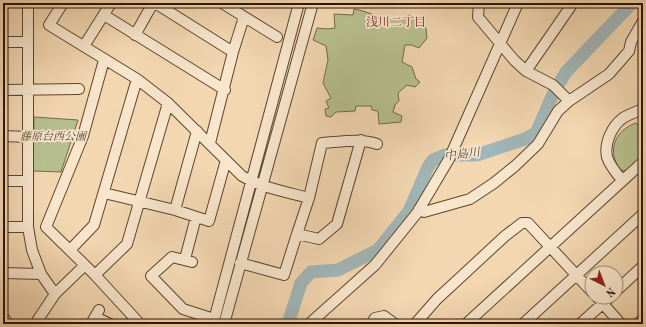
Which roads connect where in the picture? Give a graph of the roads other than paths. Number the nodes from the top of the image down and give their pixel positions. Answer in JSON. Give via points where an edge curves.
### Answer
{"nodes":[{"id":1,"x":28,"y":3,"type":"edge"},
{"id":2,"x":63,"y":3,"type":"edge"},
{"id":3,"x":112,"y":3,"type":"edge"},
{"id":4,"x":154,"y":3,"type":"edge"},
{"id":5,"x":222,"y":3,"type":"edge"},
{"id":6,"x":299,"y":3,"type":"edge"},
{"id":7,"x":313,"y":3,"type":"edge"},
{"id":8,"x":479,"y":3,"type":"edge"},
{"id":9,"x":518,"y":3,"type":"edge"},
{"id":10,"x":573,"y":3,"type":"edge"},
{"id":11,"x":104,"y":15,"type":"junction"},
{"id":12,"x":244,"y":17,"type":"junction"},
{"id":13,"x":643,"y":21,"type":"edge"},
{"id":14,"x":135,"y":34,"type":"junction"},
{"id":15,"x":277,"y":37,"type":"dead end"},
{"id":16,"x":3,"y":42,"type":"edge"},
{"id":17,"x":28,"y":42,"type":"junction"},
{"id":18,"x":84,"y":46,"type":"junction"},
{"id":19,"x":500,"y":46,"type":"junction"},
{"id":20,"x":234,"y":52,"type":"junction"},
{"id":21,"x":104,"y":60,"type":"junction"},
{"id":22,"x":526,"y":71,"type":"junction"},
{"id":23,"x":137,"y":79,"type":"junction"},
{"id":24,"x":80,"y":89,"type":"dead end"},
{"id":25,"x":3,"y":90,"type":"edge"},
{"id":26,"x":28,"y":90,"type":"junction"},
{"id":27,"x":225,"y":90,"type":"junction"},
{"id":28,"x":569,"y":101,"type":"junction"},
{"id":29,"x":168,"y":103,"type":"junction"},
{"id":30,"x":643,"y":109,"type":"edge"},
{"id":31,"x":197,"y":131,"type":"junction"},
{"id":32,"x":3,"y":136,"type":"edge"},
{"id":33,"x":28,"y":137,"type":"junction"},
{"id":34,"x":361,"y":140,"type":"junction"},
{"id":35,"x":210,"y":143,"type":"junction"},
{"id":36,"x":377,"y":144,"type":"dead end"},
{"id":37,"x":226,"y":160,"type":"junction"},
{"id":38,"x":643,"y":162,"type":"edge"},
{"id":39,"x":622,"y":180,"type":"junction"},
{"id":40,"x":3,"y":181,"type":"edge"},
{"id":41,"x":27,"y":181,"type":"junction"},
{"id":42,"x":252,"y":181,"type":"junction"},
{"id":43,"x":262,"y":185,"type":"junction"},
{"id":44,"x":104,"y":193,"type":"junction"},
{"id":45,"x":308,"y":198,"type":"junction"},
{"id":46,"x":140,"y":202,"type":"junction"},
{"id":47,"x":419,"y":209,"type":"junction"},
{"id":48,"x":175,"y":210,"type":"junction"},
{"id":49,"x":643,"y":214,"type":"edge"},
{"id":50,"x":196,"y":217,"type":"junction"},
{"id":51,"x":3,"y":227,"type":"edge"},
{"id":52,"x":28,"y":227,"type":"junction"},
{"id":53,"x":297,"y":234,"type":"junction"},
{"id":54,"x":550,"y":246,"type":"junction"},
{"id":55,"x":70,"y":250,"type":"junction"},
{"id":56,"x":240,"y":263,"type":"junction"},
{"id":57,"x":84,"y":266,"type":"junction"},
{"id":58,"x":643,"y":266,"type":"edge"},
{"id":59,"x":3,"y":273,"type":"edge"},
{"id":60,"x":41,"y":274,"type":"junction"},
{"id":61,"x":577,"y":274,"type":"junction"},
{"id":62,"x":95,"y":275,"type":"junction"},
{"id":63,"x":584,"y":282,"type":"edge"},
{"id":64,"x":624,"y":284,"type":"edge"},
{"id":65,"x":55,"y":294,"type":"junction"},
{"id":66,"x":597,"y":305,"type":"edge"},
{"id":67,"x":607,"y":305,"type":"edge"},
{"id":68,"x":3,"y":317,"type":"edge"},
{"id":69,"x":95,"y":317,"type":"edge"},
{"id":70,"x":643,"y":319,"type":"edge"},
{"id":71,"x":213,"y":321,"type":"edge"},
{"id":72,"x":8,"y":324,"type":"edge"},
{"id":73,"x":35,"y":324,"type":"edge"},
{"id":74,"x":110,"y":324,"type":"edge"},
{"id":75,"x":140,"y":324,"type":"edge"},
{"id":76,"x":224,"y":324,"type":"edge"},
{"id":77,"x":309,"y":324,"type":"edge"},
{"id":78,"x":371,"y":324,"type":"edge"},
{"id":79,"x":395,"y":324,"type":"edge"},
{"id":80,"x":415,"y":324,"type":"edge"},
{"id":81,"x":466,"y":324,"type":"edge"},
{"id":82,"x":523,"y":324,"type":"edge"},
{"id":83,"x":580,"y":324,"type":"edge"},
{"id":84,"x":621,"y":324,"type":"edge"},
{"id":85,"x":637,"y":324,"type":"edge"}],
"edges":[{"from":1,"to":17,"type":"street"},
{"from":2,"to":18,"type":"street","via":[[49,25]]},
{"from":3,"to":11,"type":"street"},
{"from":4,"to":14,"type":"street"},
{"from":4,"to":20,"type":"street"},
{"from":5,"to":12,"type":"street"},
{"from":6,"to":42,"type":"street"},
{"from":7,"to":43,"type":"street"},
{"from":8,"to":19,"type":"street","via":[[478,17]]},
{"from":9,"to":19,"type":"street"},
{"from":10,"to":22,"type":"street"},
{"from":11,"to":14,"type":"street"},
{"from":11,"to":18,"type":"street"},
{"from":12,"to":15,"type":"street"},
{"from":12,"to":20,"type":"street"},
{"from":13,"to":28,"type":"street","via":[[630,42],[628,51],[609,74]]},
{"from":14,"to":27,"type":"street"},
{"from":16,"to":17,"type":"street"},
{"from":17,"to":26,"type":"street"},
{"from":18,"to":21,"type":"street"},
{"from":19,"to":22,"type":"street"},
{"from":19,"to":47,"type":"street","via":[[449,160]]},
{"from":20,"to":27,"type":"street"},
{"from":21,"to":23,"type":"street"},
{"from":21,"to":55,"type":"street","via":[[83,136],[46,227]]},
{"from":22,"to":28,"type":"street","via":[[556,88]]},
{"from":23,"to":29,"type":"street"},
{"from":23,"to":44,"type":"street"},
{"from":24,"to":26,"type":"street"},
{"from":25,"to":26,"type":"street"},
{"from":26,"to":33,"type":"street"},
{"from":27,"to":35,"type":"street"},
{"from":28,"to":47,"type":"street","via":[[558,111],[538,144],[494,183],[470,198],[424,212]]},
{"from":29,"to":31,"type":"street"},
{"from":29,"to":46,"type":"street"},
{"from":30,"to":39,"type":"street","via":[[616,124],[607,144],[607,156],[612,168]]},
{"from":31,"to":35,"type":"street"},
{"from":31,"to":48,"type":"street"},
{"from":32,"to":33,"type":"street"},
{"from":33,"to":41,"type":"street"},
{"from":34,"to":36,"type":"street"},
{"from":34,"to":45,"type":"street","via":[[322,143]]},
{"from":34,"to":53,"type":"street","via":[[337,224],[319,239]]},
{"from":35,"to":37,"type":"street"},
{"from":37,"to":42,"type":"street","via":[[242,176]]},
{"from":37,"to":50,"type":"street","via":[[209,221]]},
{"from":38,"to":39,"type":"street"},
{"from":39,"to":54,"type":"street"},
{"from":40,"to":41,"type":"street"},
{"from":41,"to":52,"type":"street"},
{"from":42,"to":43,"type":"street"},
{"from":42,"to":71,"type":"street"},
{"from":43,"to":45,"type":"street"},
{"from":43,"to":56,"type":"street"},
{"from":44,"to":46,"type":"street"},
{"from":44,"to":55,"type":"street","via":[[94,225]]},
{"from":45,"to":53,"type":"street"},
{"from":46,"to":48,"type":"street"},
{"from":46,"to":62,"type":"street","via":[[127,244]]},
{"from":47,"to":77,"type":"street","via":[[375,265]]},
{"from":48,"to":50,"type":"street"},
{"from":49,"to":61,"type":"street"},
{"from":50,"to":71,"type":"street","via":[[188,260],[172,257],[151,276],[183,309]]},
{"from":51,"to":52,"type":"street"},
{"from":52,"to":60,"type":"street","via":[[32,250]]},
{"from":53,"to":56,"type":"street","via":[[284,275]]},
{"from":54,"to":61,"type":"street"},
{"from":54,"to":80,"type":"street","via":[[528,224],[522,223],[442,293]]},
{"from":54,"to":81,"type":"street"},
{"from":55,"to":57,"type":"street"},
{"from":56,"to":76,"type":"street"},
{"from":57,"to":62,"type":"street"},
{"from":57,"to":65,"type":"street"},
{"from":58,"to":64,"type":"street"},
{"from":59,"to":60,"type":"street"},
{"from":60,"to":65,"type":"street"},
{"from":61,"to":63,"type":"street"},
{"from":61,"to":82,"type":"street"},
{"from":62,"to":75,"type":"street"},
{"from":65,"to":73,"type":"street"},
{"from":66,"to":83,"type":"street"},
{"from":67,"to":84,"type":"street"},
{"from":68,"to":72,"type":"street"},
{"from":69,"to":74,"type":"street"},
{"from":70,"to":85,"type":"street"},
{"from":78,"to":79,"type":"street","via":[[375,318],[384,316]]}]}
